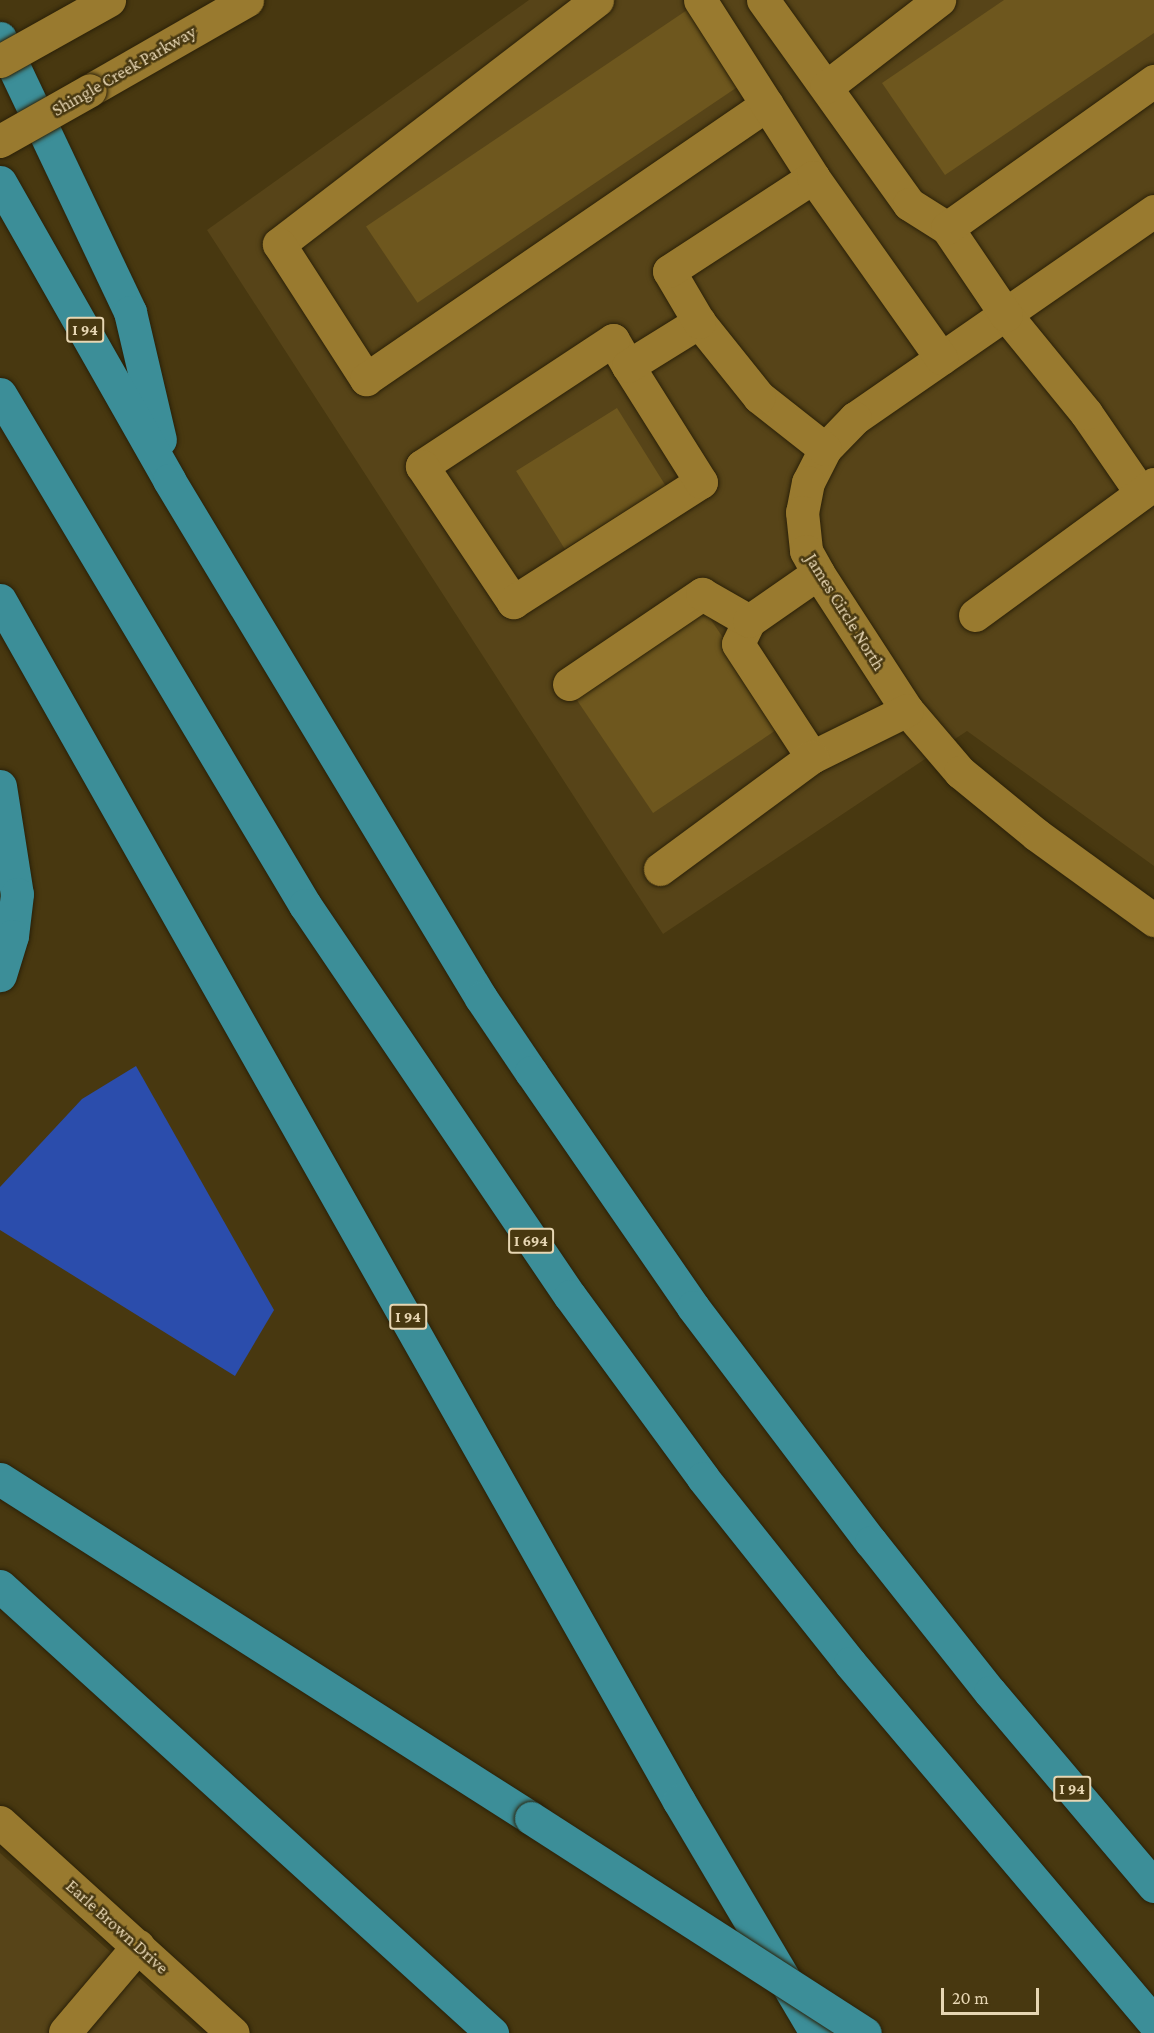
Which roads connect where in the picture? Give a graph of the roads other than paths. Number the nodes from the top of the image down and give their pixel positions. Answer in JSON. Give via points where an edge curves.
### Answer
{"nodes":[{"id":1,"x":109,"y":0,"type":"edge"},
{"id":2,"x":247,"y":0,"type":"edge"},
{"id":3,"x":597,"y":0,"type":"edge"},
{"id":4,"x":700,"y":0,"type":"edge"},
{"id":5,"x":763,"y":0,"type":"edge"},
{"id":6,"x":939,"y":0,"type":"edge"},
{"id":7,"x":0,"y":38,"type":"edge"},
{"id":8,"x":0,"y":61,"type":"edge"},
{"id":9,"x":1154,"y":81,"type":"edge"},
{"id":10,"x":826,"y":87,"type":"junction"},
{"id":11,"x":766,"y":104,"type":"junction"},
{"id":12,"x":0,"y":141,"type":"edge"},
{"id":13,"x":813,"y":177,"type":"junction"},
{"id":14,"x":0,"y":182,"type":"edge"},
{"id":15,"x":1154,"y":211,"type":"edge"},
{"id":16,"x":947,"y":228,"type":"junction"},
{"id":17,"x":1006,"y":315,"type":"junction"},
{"id":18,"x":699,"y":322,"type":"junction"},
{"id":19,"x":941,"y":358,"type":"junction"},
{"id":20,"x":628,"y":366,"type":"junction"},
{"id":21,"x":0,"y":394,"type":"edge"},
{"id":22,"x":825,"y":449,"type":"junction"},
{"id":23,"x":169,"y":480,"type":"junction"},
{"id":24,"x":1148,"y":488,"type":"edge"},
{"id":25,"x":818,"y":573,"type":"junction"},
{"id":26,"x":0,"y":600,"type":"edge"},
{"id":27,"x":975,"y":615,"type":"dead end"},
{"id":28,"x":749,"y":621,"type":"junction"},
{"id":29,"x":569,"y":684,"type":"dead end"},
{"id":30,"x":907,"y":710,"type":"junction"},
{"id":31,"x":812,"y":757,"type":"junction"},
{"id":32,"x":0,"y":786,"type":"edge"},
{"id":33,"x":660,"y":869,"type":"dead end"},
{"id":34,"x":1154,"y":920,"type":"edge"},
{"id":35,"x":0,"y":975,"type":"edge"},
{"id":36,"x":0,"y":1479,"type":"edge"},
{"id":37,"x":0,"y":1586,"type":"edge"},
{"id":38,"x":990,"y":1692,"type":"junction"},
{"id":39,"x":0,"y":1822,"type":"edge"},
{"id":40,"x":1154,"y":1855,"type":"edge"},
{"id":41,"x":1154,"y":1886,"type":"edge"},
{"id":42,"x":138,"y":1946,"type":"junction"},
{"id":43,"x":1154,"y":2023,"type":"edge"},
{"id":44,"x":65,"y":2032,"type":"edge"},
{"id":45,"x":233,"y":2033,"type":"edge"},
{"id":46,"x":492,"y":2033,"type":"edge"},
{"id":47,"x":816,"y":2033,"type":"edge"},
{"id":48,"x":865,"y":2033,"type":"edge"}],
"edges":[{"from":1,"to":8,"type":"street","bridge":true},
{"from":2,"to":12,"type":"street","name":"Shingle Creek Parkway","bridge":true},
{"from":3,"to":11,"type":"street","via":[[279,244],[366,379]]},
{"from":4,"to":11,"type":"street"},
{"from":5,"to":10,"type":"street"},
{"from":6,"to":10,"type":"street"},
{"from":7,"to":23,"type":"highway","via":[[130,312]]},
{"from":9,"to":16,"type":"street"},
{"from":10,"to":16,"type":"street","via":[[909,204]]},
{"from":11,"to":13,"type":"street"},
{"from":13,"to":18,"type":"street","via":[[669,271]]},
{"from":13,"to":19,"type":"street"},
{"from":14,"to":23,"type":"highway","number":"I 94"},
{"from":15,"to":17,"type":"street","name":"James Circle North"},
{"from":16,"to":17,"type":"street"},
{"from":17,"to":19,"type":"street","name":"James Circle North"},
{"from":17,"to":24,"type":"street"},
{"from":18,"to":20,"type":"street"},
{"from":18,"to":22,"type":"street","via":[[759,397]]},
{"from":19,"to":22,"type":"street","name":"James Circle North","via":[[855,418]]},
{"from":20,"to":20,"type":"street","via":[[700,482],[513,602],[422,466],[613,340]]},
{"from":21,"to":43,"type":"highway","number":"I 694","via":[[299,896],[570,1296],[703,1478],[850,1663]]},
{"from":22,"to":25,"type":"street","name":"James Circle North","via":[[808,482],[802,512],[806,550]]},
{"from":23,"to":38,"type":"highway","number":"I 94","via":[[481,998],[531,1072],[693,1307]]},
{"from":24,"to":27,"type":"street"},
{"from":25,"to":28,"type":"street"},
{"from":25,"to":30,"type":"street","name":"James Circle North"},
{"from":26,"to":47,"type":"highway","number":"I 94","via":[[685,1812]]},
{"from":28,"to":29,"type":"street","via":[[702,594]]},
{"from":28,"to":31,"type":"street","via":[[738,644]]},
{"from":30,"to":31,"type":"street"},
{"from":30,"to":34,"type":"street","name":"James Circle North","via":[[960,772],[1037,835]]},
{"from":31,"to":33,"type":"street"},
{"from":32,"to":35,"type":"highway","via":[[17,894],[12,936]]},
{"from":36,"to":48,"type":"highway","bridge":true},
{"from":37,"to":46,"type":"highway"},
{"from":38,"to":40,"type":"highway"},
{"from":38,"to":41,"type":"highway","number":"I 94"},
{"from":39,"to":42,"type":"street","name":"Earle Brown Drive"},
{"from":42,"to":44,"type":"street"},
{"from":42,"to":45,"type":"street","name":"Earle Brown Drive"}]}
